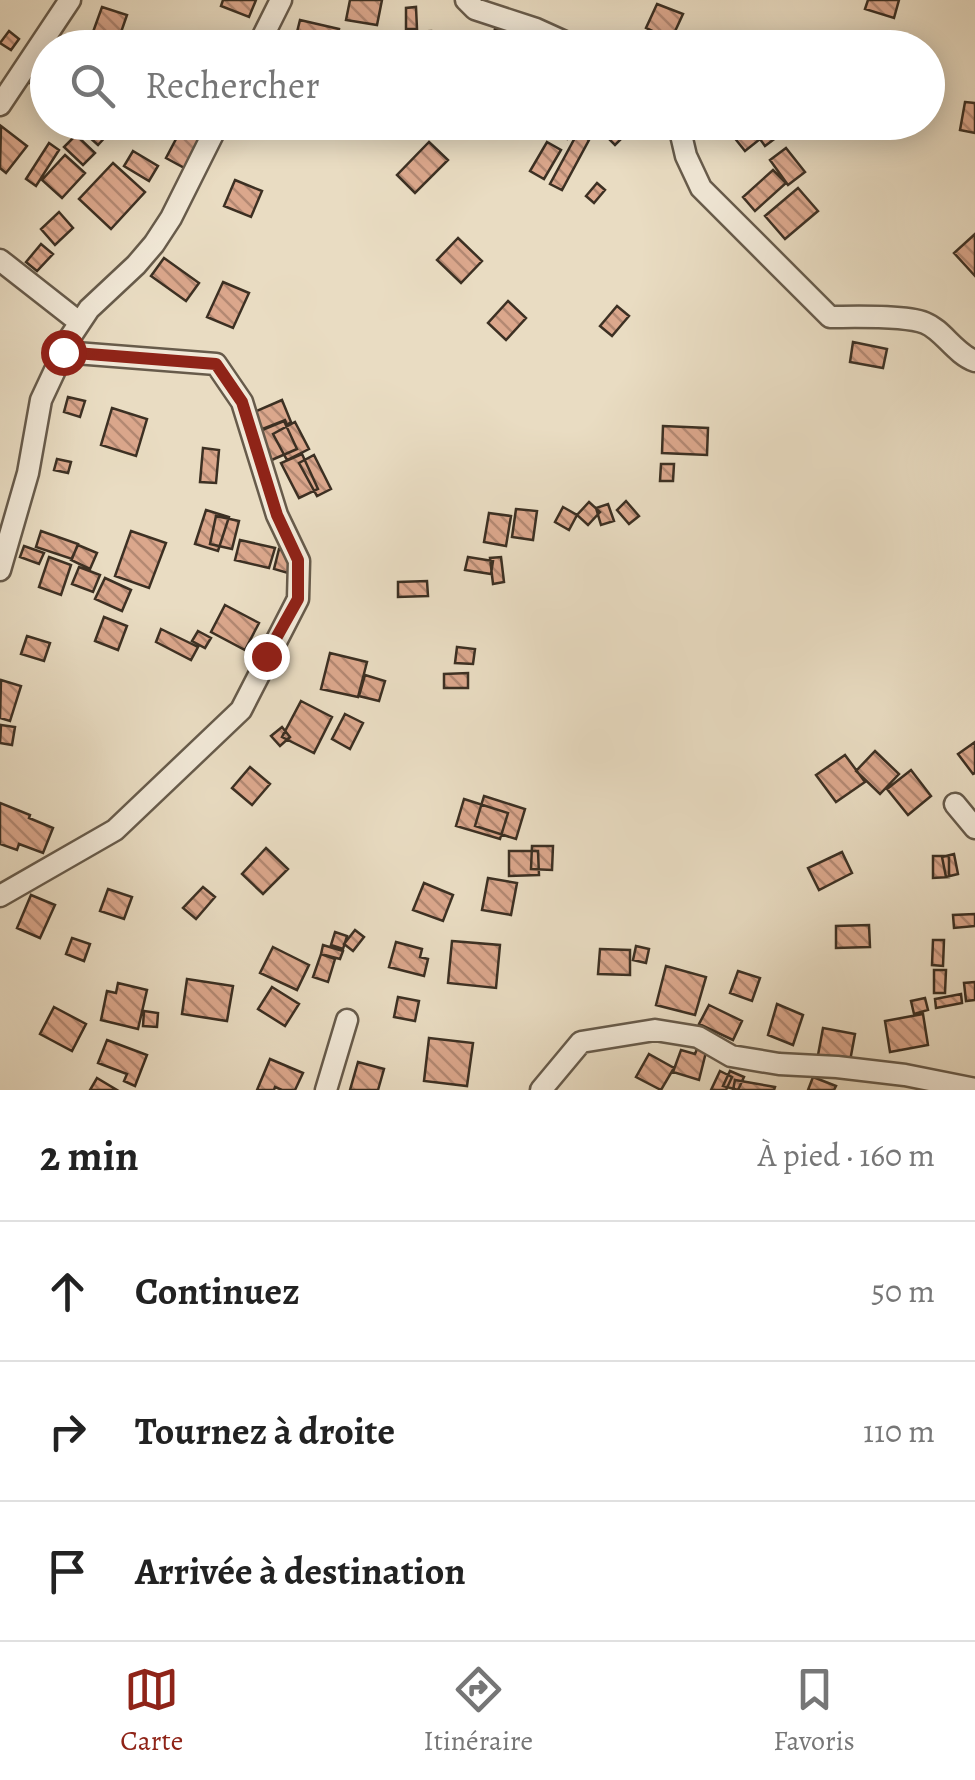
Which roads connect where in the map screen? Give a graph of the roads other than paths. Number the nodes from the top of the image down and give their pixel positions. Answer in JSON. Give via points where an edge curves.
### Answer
{"nodes":[{"id":1,"x":70,"y":0,"type":"edge"},
{"id":2,"x":282,"y":0,"type":"edge"},
{"id":3,"x":466,"y":0,"type":"edge"},
{"id":4,"x":50,"y":30,"type":"edge"},
{"id":5,"x":266,"y":30,"type":"edge"},
{"id":6,"x":538,"y":30,"type":"edge"},
{"id":7,"x":30,"y":60,"type":"edge"},
{"id":8,"x":0,"y":105,"type":"edge"},
{"id":9,"x":211,"y":140,"type":"edge"},
{"id":10,"x":682,"y":140,"type":"edge"},
{"id":11,"x":0,"y":260,"type":"edge"},
{"id":12,"x":79,"y":322,"type":"junction"},
{"id":13,"x":63,"y":352,"type":"junction"},
{"id":14,"x":975,"y":362,"type":"edge"},
{"id":15,"x":0,"y":570,"type":"edge"},
{"id":16,"x":954,"y":804,"type":"dead end"},
{"id":17,"x":975,"y":828,"type":"edge"},
{"id":18,"x":0,"y":896,"type":"edge"},
{"id":19,"x":347,"y":1020,"type":"dead end"},
{"id":20,"x":975,"y":1089,"type":"edge"},
{"id":21,"x":326,"y":1090,"type":"edge"},
{"id":22,"x":542,"y":1090,"type":"edge"}],
"edges":[{"from":1,"to":4,"type":"street"},
{"from":2,"to":5,"type":"street"},
{"from":3,"to":6,"type":"street"},
{"from":7,"to":8,"type":"street"},
{"from":9,"to":12,"type":"street","via":[[154,244]]},
{"from":10,"to":14,"type":"street","via":[[702,188],[830,317],[927,323]]},
{"from":11,"to":12,"type":"street"},
{"from":12,"to":13,"type":"street"},
{"from":13,"to":15,"type":"street","via":[[41,400]]},
{"from":13,"to":18,"type":"street","via":[[216,364],[242,402],[298,560],[298,599],[241,710],[115,830]]},
{"from":16,"to":17,"type":"street"},
{"from":19,"to":21,"type":"street"},
{"from":20,"to":22,"type":"street","via":[[731,1056],[698,1037],[654,1030],[581,1042]]}]}
